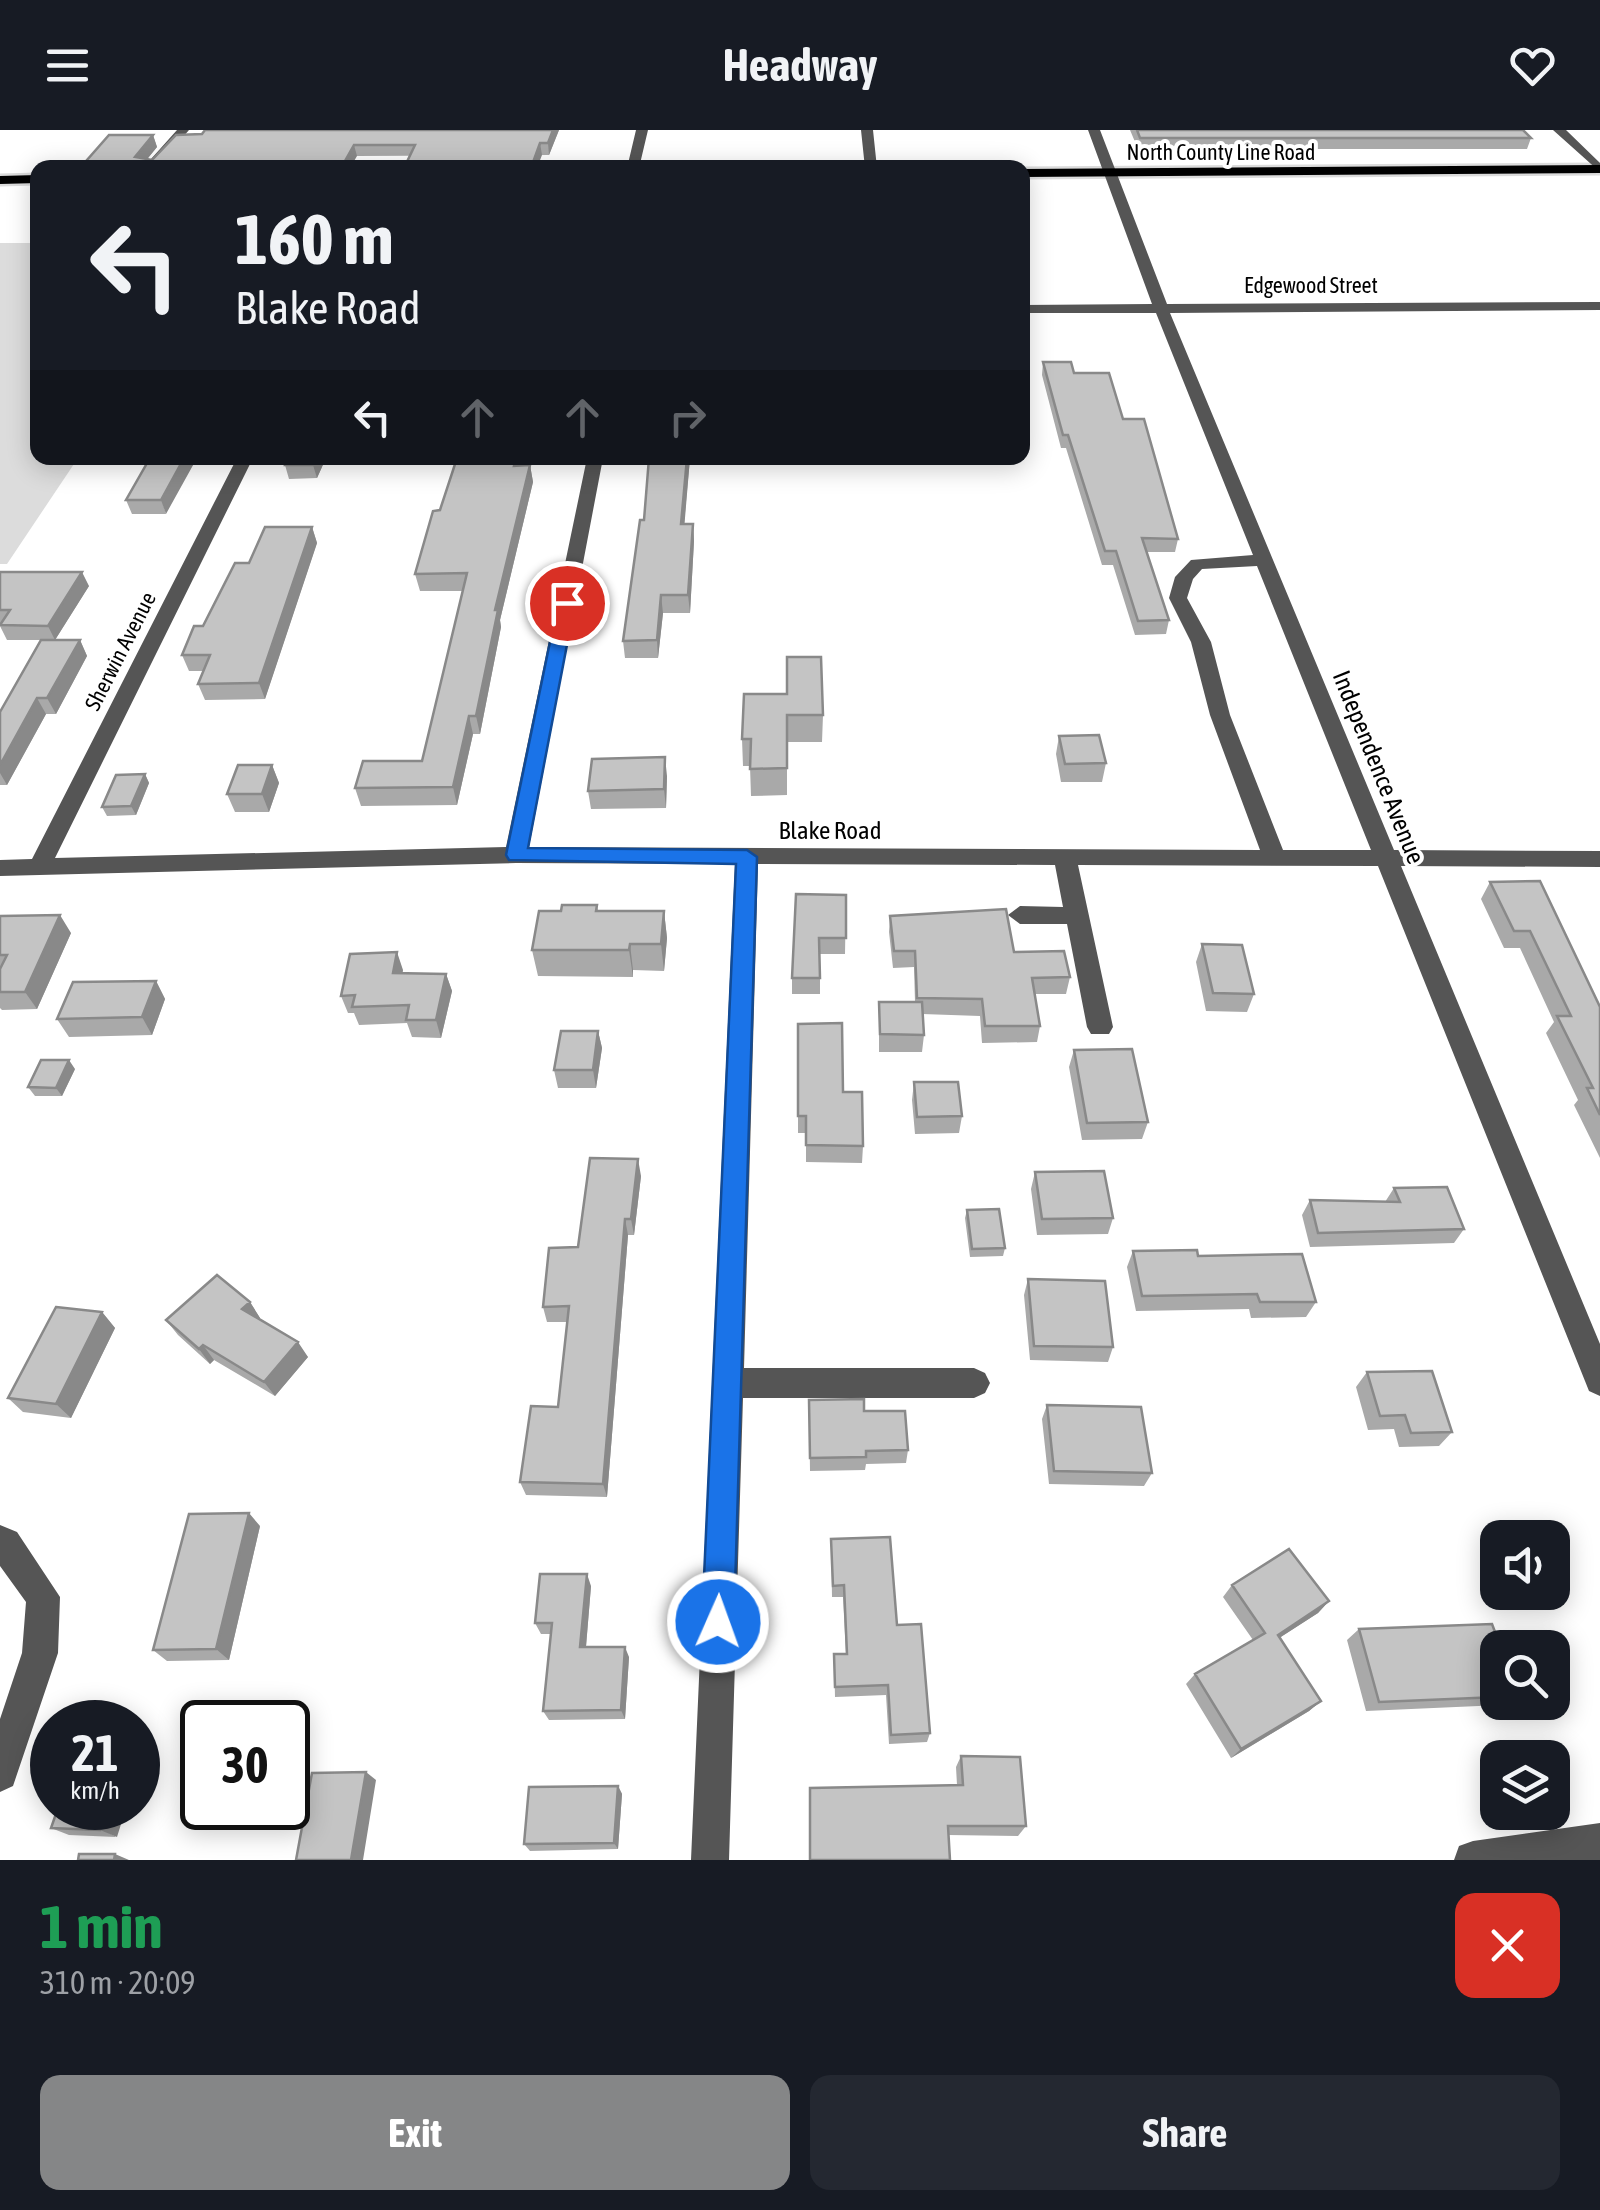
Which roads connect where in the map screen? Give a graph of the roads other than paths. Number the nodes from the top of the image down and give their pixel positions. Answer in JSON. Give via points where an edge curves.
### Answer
{"nodes":[{"id":1,"x":182,"y":130,"type":"edge"},
{"id":2,"x":642,"y":130,"type":"edge"},
{"id":3,"x":867,"y":130,"type":"edge"},
{"id":4,"x":1094,"y":130,"type":"edge"},
{"id":5,"x":1559,"y":130,"type":"edge"},
{"id":6,"x":156,"y":160,"type":"edge"},
{"id":7,"x":635,"y":160,"type":"edge"},
{"id":8,"x":870,"y":160,"type":"edge"},
{"id":9,"x":1599,"y":170,"type":"edge"},
{"id":10,"x":1110,"y":172,"type":"junction"},
{"id":11,"x":1030,"y":173,"type":"edge"},
{"id":12,"x":0,"y":180,"type":"edge"},
{"id":13,"x":30,"y":180,"type":"edge"},
{"id":14,"x":1600,"y":306,"type":"edge"},
{"id":15,"x":1030,"y":308,"type":"edge"},
{"id":16,"x":1161,"y":308,"type":"junction"},
{"id":17,"x":242,"y":465,"type":"edge"},
{"id":18,"x":594,"y":465,"type":"edge"},
{"id":19,"x":1264,"y":560,"type":"junction"},
{"id":20,"x":516,"y":855,"type":"junction"},
{"id":21,"x":747,"y":857,"type":"junction"},
{"id":22,"x":1064,"y":858,"type":"junction"},
{"id":23,"x":1275,"y":859,"type":"junction"},
{"id":24,"x":1388,"y":859,"type":"junction"},
{"id":25,"x":1600,"y":859,"type":"edge"},
{"id":26,"x":0,"y":868,"type":"edge"},
{"id":27,"x":40,"y":868,"type":"junction"},
{"id":28,"x":1020,"y":915,"type":"dead end"},
{"id":29,"x":1076,"y":916,"type":"junction"},
{"id":30,"x":1100,"y":1028,"type":"dead end"},
{"id":31,"x":1600,"y":1381,"type":"edge"},
{"id":32,"x":727,"y":1383,"type":"junction"},
{"id":33,"x":974,"y":1383,"type":"dead end"},
{"id":34,"x":0,"y":1542,"type":"edge"},
{"id":35,"x":0,"y":1773,"type":"edge"},
{"id":36,"x":1600,"y":1842,"type":"edge"},
{"id":37,"x":710,"y":1860,"type":"edge"},
{"id":38,"x":1473,"y":1860,"type":"edge"}],
"edges":[{"from":1,"to":6,"type":"street"},
{"from":2,"to":7,"type":"street"},
{"from":3,"to":8,"type":"street"},
{"from":4,"to":10,"type":"street","name":"Independence Avenue"},
{"from":5,"to":9,"type":"street"},
{"from":9,"to":10,"type":"main road","name":"North County Line Road"},
{"from":10,"to":11,"type":"main road","name":"North County Line Road"},
{"from":10,"to":16,"type":"street","name":"Independence Avenue"},
{"from":12,"to":13,"type":"main road"},
{"from":14,"to":16,"type":"street","name":"Edgewood Street"},
{"from":15,"to":16,"type":"street","name":"Edgewood Street"},
{"from":16,"to":19,"type":"street","name":"Independence Avenue"},
{"from":17,"to":27,"type":"street","name":"Sherwin Avenue"},
{"from":18,"to":20,"type":"street"},
{"from":19,"to":23,"type":"street","via":[[1198,564],[1184,577],[1178,598],[1201,642],[1220,715]]},
{"from":19,"to":24,"type":"street","name":"Independence Avenue"},
{"from":20,"to":21,"type":"street","name":"Blake Road"},
{"from":20,"to":27,"type":"street","name":"Blake Road"},
{"from":21,"to":22,"type":"street","name":"Blake Road"},
{"from":21,"to":32,"type":"street"},
{"from":22,"to":23,"type":"street","name":"Blake Road"},
{"from":22,"to":29,"type":"street"},
{"from":23,"to":24,"type":"street","name":"Blake Road"},
{"from":24,"to":25,"type":"street","name":"Blake Road"},
{"from":24,"to":31,"type":"street","name":"Independence Avenue"},
{"from":26,"to":27,"type":"street","name":"Blake Road"},
{"from":28,"to":29,"type":"street"},
{"from":29,"to":30,"type":"street"},
{"from":32,"to":33,"type":"street"},
{"from":32,"to":37,"type":"street"},
{"from":34,"to":35,"type":"street","via":[[43,1597],[40,1653]]},
{"from":36,"to":38,"type":"street"}]}
